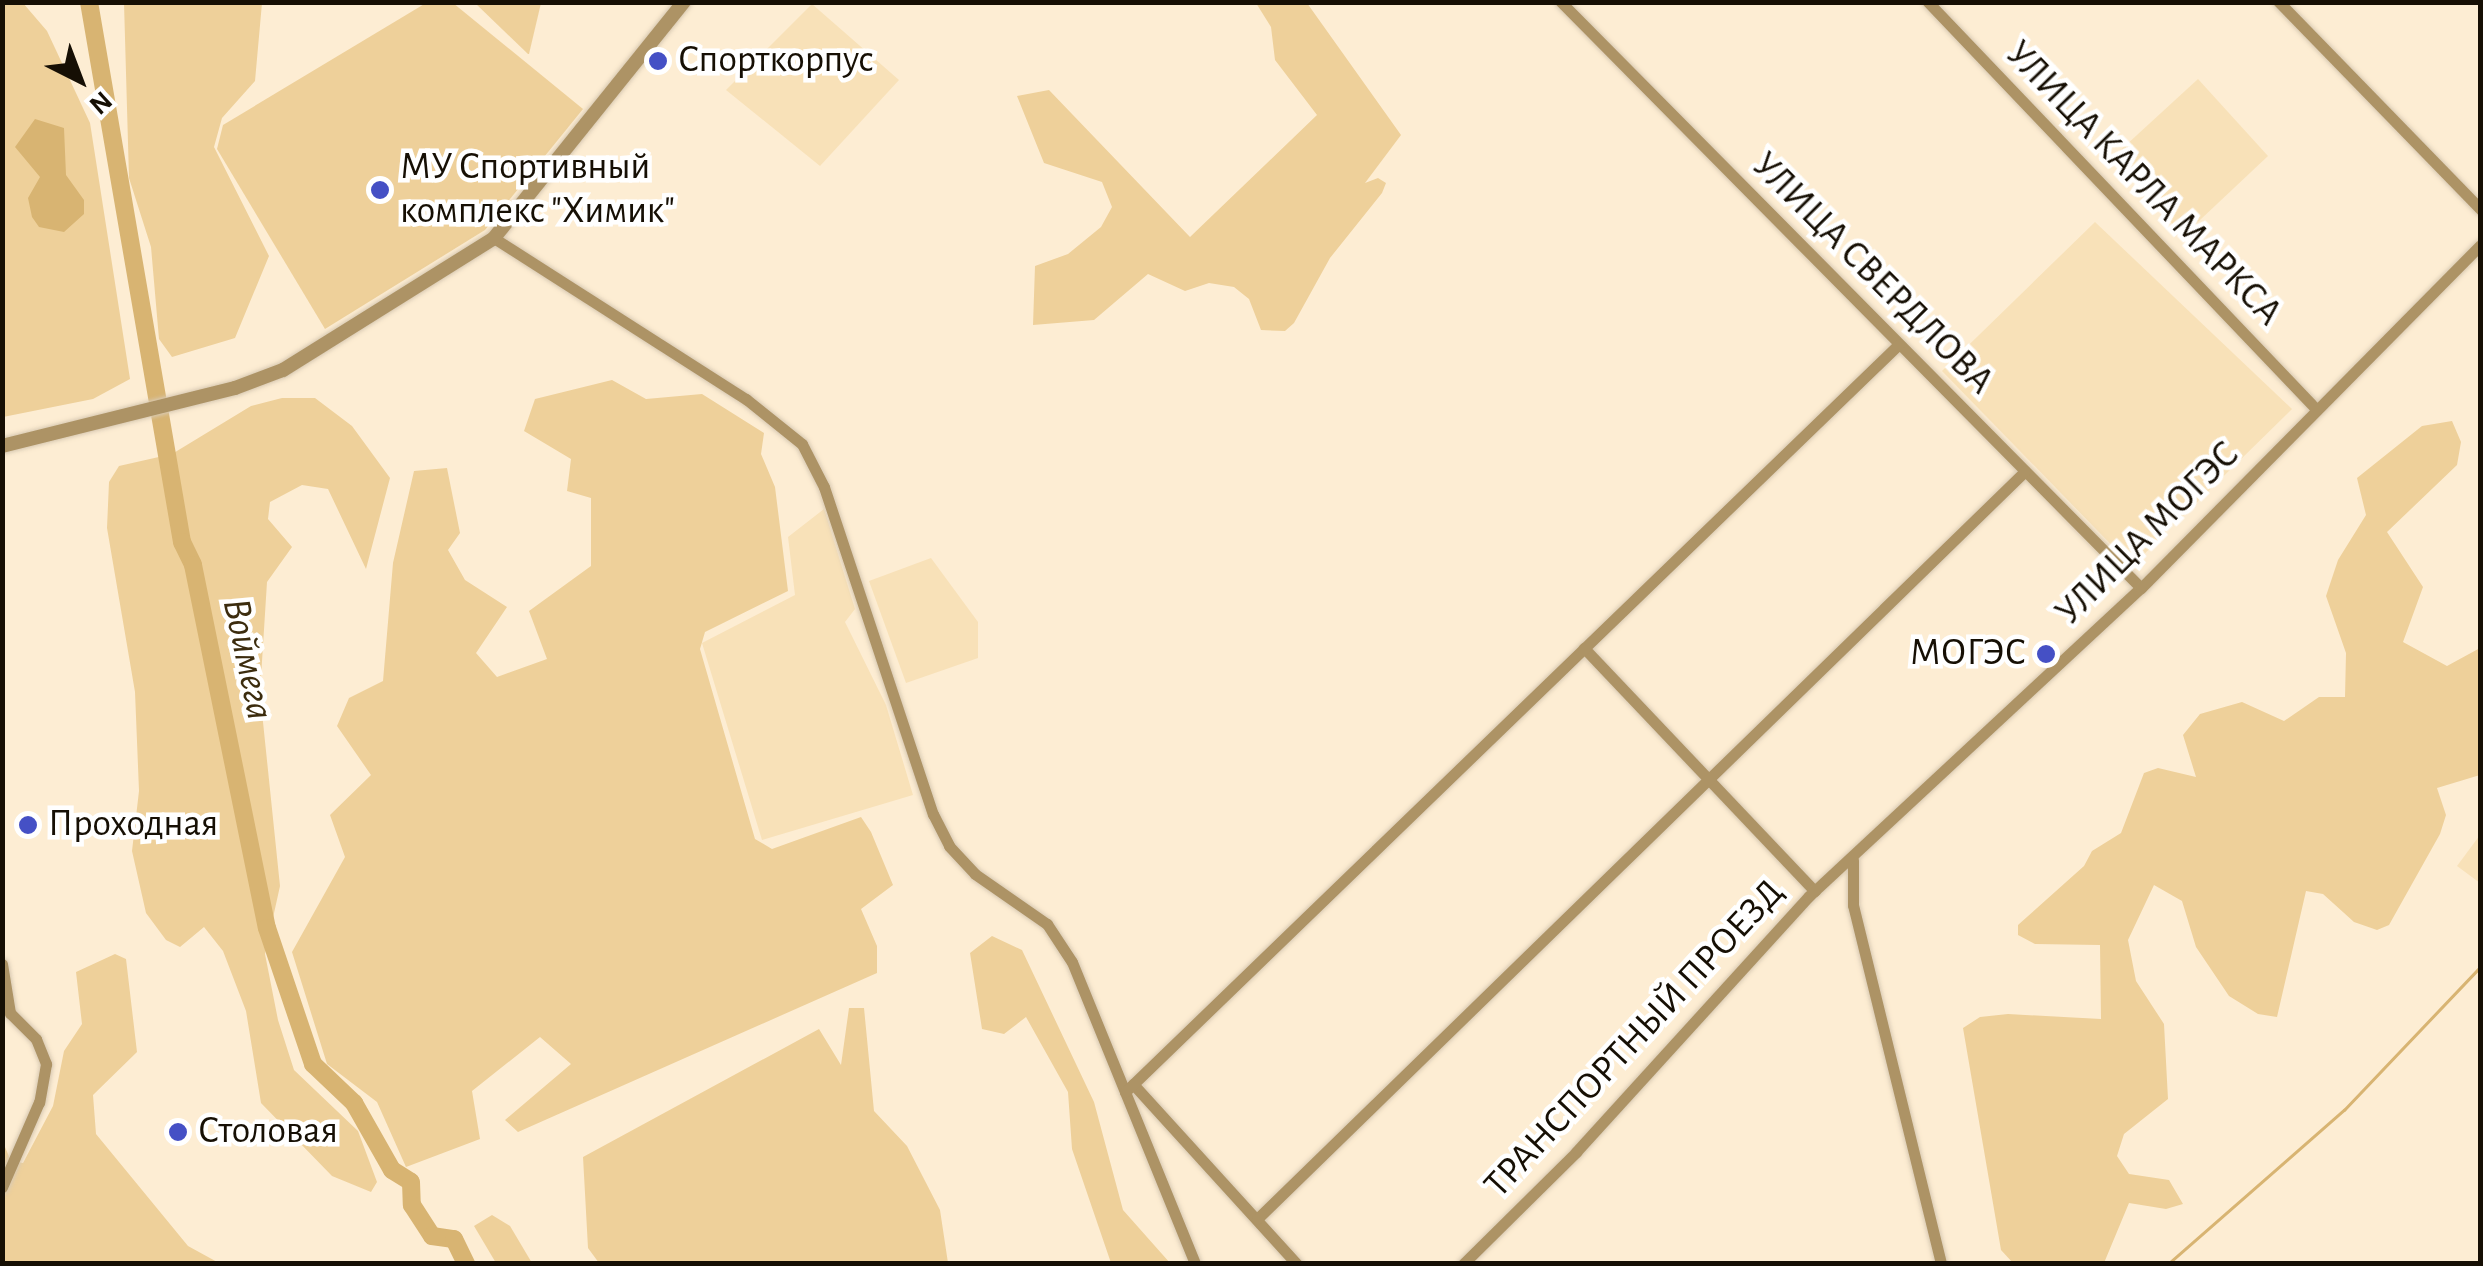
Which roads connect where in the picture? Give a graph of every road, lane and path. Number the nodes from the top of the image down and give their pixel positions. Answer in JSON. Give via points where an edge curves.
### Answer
{"nodes":[{"id":1,"x":684,"y":2,"type":"edge"},
{"id":2,"x":1561,"y":2,"type":"edge"},
{"id":3,"x":1928,"y":2,"type":"edge"},
{"id":4,"x":2278,"y":2,"type":"edge"},
{"id":5,"x":2480,"y":208,"type":"edge"},
{"id":6,"x":494,"y":238,"type":"junction"},
{"id":7,"x":2480,"y":246,"type":"edge"},
{"id":8,"x":1899,"y":344,"type":"junction"},
{"id":9,"x":2315,"y":408,"type":"junction"},
{"id":10,"x":2,"y":446,"type":"edge"},
{"id":11,"x":2025,"y":471,"type":"junction"},
{"id":12,"x":2141,"y":588,"type":"junction"},
{"id":13,"x":1584,"y":648,"type":"junction"},
{"id":14,"x":1709,"y":778,"type":"junction"},
{"id":15,"x":1853,"y":860,"type":"junction"},
{"id":16,"x":1814,"y":892,"type":"junction"},
{"id":17,"x":2,"y":964,"type":"edge"},
{"id":18,"x":1129,"y":1088,"type":"junction"},
{"id":19,"x":2,"y":1187,"type":"edge"},
{"id":20,"x":1256,"y":1219,"type":"junction"},
{"id":21,"x":1195,"y":1264,"type":"edge"},
{"id":22,"x":1297,"y":1264,"type":"edge"},
{"id":23,"x":1463,"y":1264,"type":"edge"},
{"id":24,"x":1941,"y":1264,"type":"edge"}],
"edges":[{"from":1,"to":6,"type":"street"},
{"from":2,"to":8,"type":"street","name":"УЛИЦА СВЕРДЛОВА"},
{"from":3,"to":9,"type":"street","name":"УЛИЦА КАРЛА МАРКСА"},
{"from":4,"to":5,"type":"street"},
{"from":6,"to":10,"type":"street","via":[[283,370]]},
{"from":6,"to":18,"type":"street","via":[[746,400],[802,444],[824,487],[949,846],[975,874],[1047,924],[1072,962]]},
{"from":7,"to":9,"type":"street","name":"УЛИЦА МОГЭС"},
{"from":8,"to":11,"type":"street","name":"УЛИЦА СВЕРДЛОВА"},
{"from":8,"to":13,"type":"street"},
{"from":9,"to":12,"type":"street","name":"УЛИЦА МОГЭС"},
{"from":11,"to":12,"type":"street","name":"УЛИЦА СВЕРДЛОВА"},
{"from":11,"to":14,"type":"street"},
{"from":12,"to":15,"type":"street","name":"УЛИЦА МОГЭС"},
{"from":13,"to":14,"type":"street"},
{"from":13,"to":18,"type":"street"},
{"from":14,"to":16,"type":"street"},
{"from":14,"to":20,"type":"street"},
{"from":15,"to":16,"type":"street","name":"ТРАНСПОРТНЫЙ ПРОЕЗД"},
{"from":15,"to":24,"type":"street","via":[[1853,904]]},
{"from":16,"to":23,"type":"street","name":"ТРАНСПОРТНЫЙ ПРОЕЗД","via":[[1576,1152]]},
{"from":17,"to":19,"type":"street","via":[[10,1013],[36,1039],[46,1064],[38,1102]]},
{"from":18,"to":20,"type":"street"},
{"from":18,"to":21,"type":"street"},
{"from":20,"to":22,"type":"street"}]}
